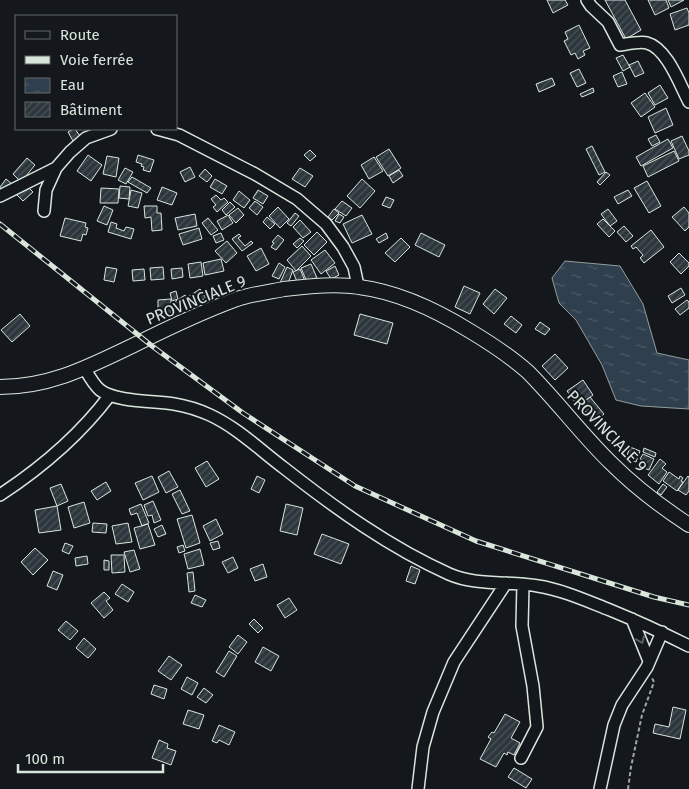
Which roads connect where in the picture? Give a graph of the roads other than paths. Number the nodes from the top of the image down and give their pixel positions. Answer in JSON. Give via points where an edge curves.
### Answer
{"nodes":[{"id":1,"x":587,"y":0,"type":"edge"},
{"id":2,"x":689,"y":102,"type":"edge"},
{"id":3,"x":108,"y":130,"type":"edge"},
{"id":4,"x":161,"y":130,"type":"edge"},
{"id":5,"x":56,"y":168,"type":"junction"},
{"id":6,"x":0,"y":196,"type":"edge"},
{"id":7,"x":44,"y":212,"type":"dead end"},
{"id":8,"x":358,"y":286,"type":"junction"},
{"id":9,"x":85,"y":368,"type":"junction"},
{"id":10,"x":0,"y":387,"type":"edge"},
{"id":11,"x":110,"y":396,"type":"junction"},
{"id":12,"x":0,"y":495,"type":"edge"},
{"id":13,"x":689,"y":525,"type":"edge"},
{"id":14,"x":506,"y":583,"type":"junction"},
{"id":15,"x":523,"y":584,"type":"junction"},
{"id":16,"x":632,"y":619,"type":"junction"},
{"id":17,"x":662,"y":632,"type":"junction"},
{"id":18,"x":689,"y":646,"type":"edge"},
{"id":19,"x":648,"y":664,"type":"junction"},
{"id":20,"x":521,"y":758,"type":"dead end"},
{"id":21,"x":418,"y":789,"type":"edge"},
{"id":22,"x":600,"y":789,"type":"edge"}],
"edges":[{"from":1,"to":2,"type":"street","via":[[608,22],[620,45],[646,42],[659,49]]},
{"from":3,"to":5,"type":"street","via":[[86,138]]},
{"from":4,"to":8,"type":"street","via":[[179,135],[297,199],[326,224],[343,247],[354,267]]},
{"from":5,"to":6,"type":"street"},
{"from":5,"to":7,"type":"street","via":[[46,190]]},
{"from":8,"to":9,"type":"main road","name":"PROVINCIALE 9","via":[[305,286],[238,299],[184,320]]},
{"from":8,"to":13,"type":"main road","name":"PROVINCIALE 9","via":[[428,308],[509,356],[610,462],[642,492]]},
{"from":9,"to":10,"type":"main road","name":"PROVINCIALE 9","via":[[33,384]]},
{"from":9,"to":11,"type":"street","via":[[100,390]]},
{"from":11,"to":12,"type":"street","via":[[63,447]]},
{"from":11,"to":14,"type":"street","via":[[179,405],[211,415],[232,427],[350,518],[415,558],[460,578]]},
{"from":14,"to":15,"type":"street"},
{"from":14,"to":21,"type":"street","via":[[454,662],[433,712],[423,747]]},
{"from":15,"to":16,"type":"street","via":[[567,594]]},
{"from":15,"to":20,"type":"street","via":[[522,626],[537,727]]},
{"from":16,"to":17,"type":"street"},
{"from":16,"to":19,"type":"street","one_way":true},
{"from":17,"to":18,"type":"street"},
{"from":17,"to":19,"type":"street"},
{"from":19,"to":22,"type":"street","via":[[622,705],[614,725]]}]}
